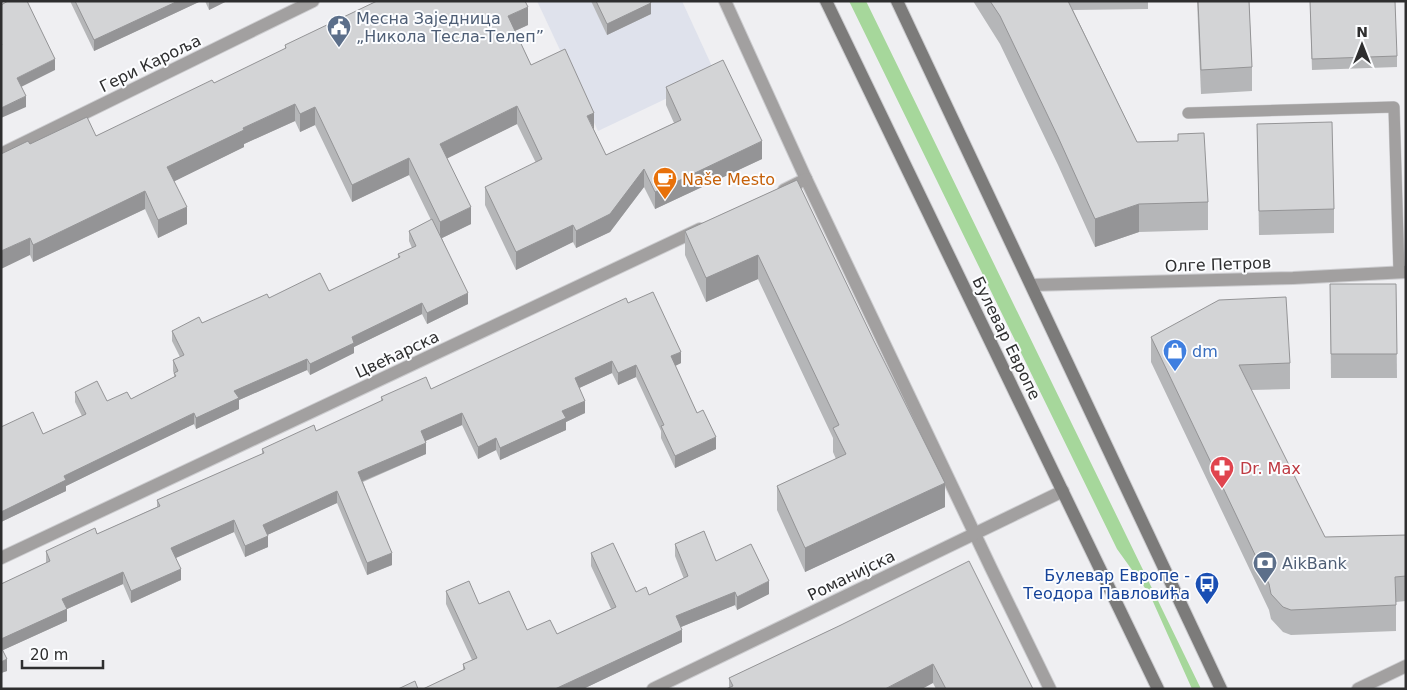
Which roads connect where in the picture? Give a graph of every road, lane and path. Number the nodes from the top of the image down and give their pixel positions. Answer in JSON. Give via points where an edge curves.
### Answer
{"nodes":[{"id":1,"x":313,"y":1,"type":"edge"},
{"id":2,"x":724,"y":1,"type":"edge"},
{"id":3,"x":826,"y":1,"type":"edge"},
{"id":4,"x":898,"y":1,"type":"edge"},
{"id":5,"x":1188,"y":113,"type":"dead end"},
{"id":6,"x":1,"y":154,"type":"edge"},
{"id":7,"x":806,"y":179,"type":"junction"},
{"id":8,"x":775,"y":194,"type":"edge"},
{"id":9,"x":712,"y":224,"type":"edge"},
{"id":10,"x":1403,"y":272,"type":"edge"},
{"id":11,"x":1032,"y":285,"type":"junction"},
{"id":12,"x":1063,"y":491,"type":"junction"},
{"id":13,"x":975,"y":533,"type":"junction"},
{"id":14,"x":1,"y":558,"type":"edge"},
{"id":15,"x":1406,"y":666,"type":"edge"},
{"id":16,"x":654,"y":689,"type":"edge"},
{"id":17,"x":1050,"y":689,"type":"edge"},
{"id":18,"x":1158,"y":689,"type":"edge"},
{"id":19,"x":1221,"y":689,"type":"edge"},
{"id":20,"x":1358,"y":689,"type":"edge"}],
"edges":[{"from":1,"to":6,"type":"street","name":"Гери Кароља"},
{"from":2,"to":7,"type":"street"},
{"from":3,"to":12,"type":"main road","name":"Булевар Европе"},
{"from":4,"to":11,"type":"main road"},
{"from":5,"to":10,"type":"lane","via":[[1394,107]]},
{"from":7,"to":8,"type":"street"},
{"from":7,"to":13,"type":"street"},
{"from":9,"to":14,"type":"street","name":"Цвећарска"},
{"from":10,"to":11,"type":"street","name":"Олге Петров"},
{"from":11,"to":19,"type":"main road"},
{"from":12,"to":13,"type":"street","name":"Романијска"},
{"from":12,"to":18,"type":"main road","name":"Булевар Европе"},
{"from":13,"to":16,"type":"street","name":"Романијска"},
{"from":13,"to":17,"type":"street"},
{"from":15,"to":20,"type":"street"}]}
